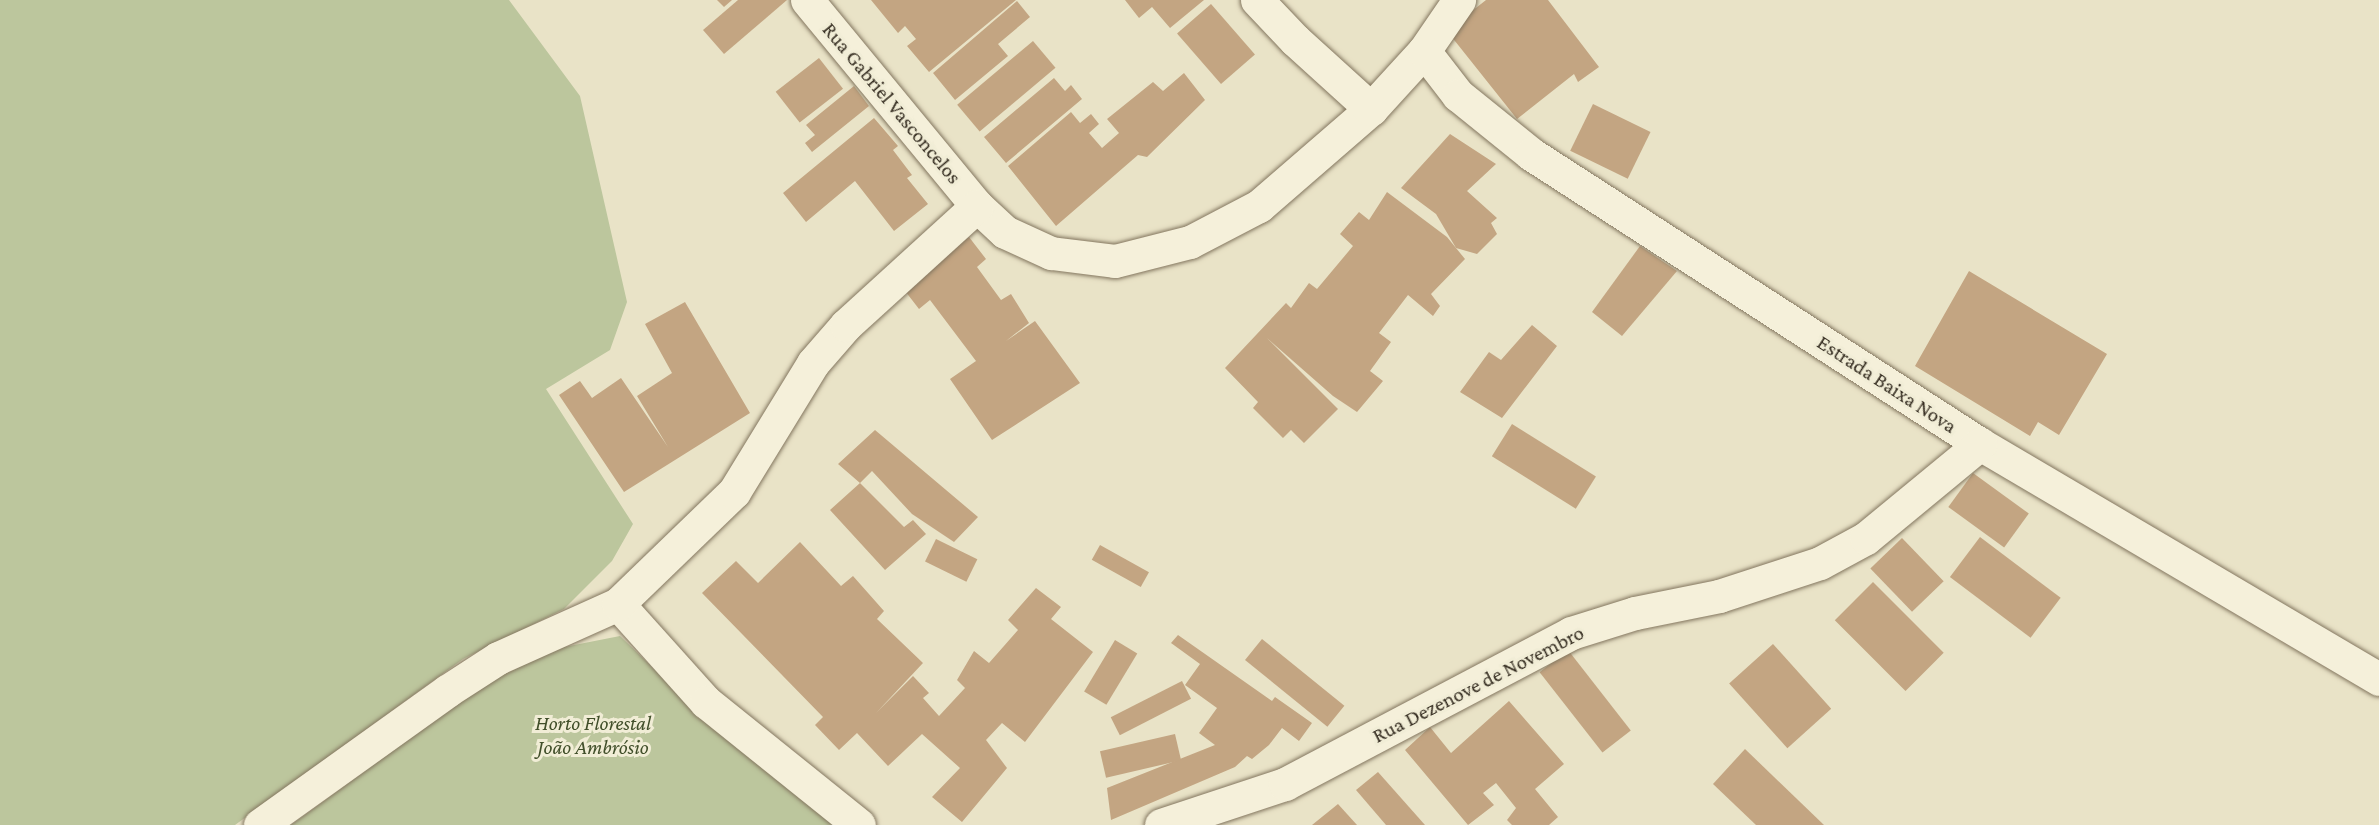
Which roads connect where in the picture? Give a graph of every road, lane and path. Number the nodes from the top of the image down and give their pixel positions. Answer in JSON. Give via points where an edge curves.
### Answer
{"nodes":[{"id":1,"x":807,"y":0,"type":"edge"},
{"id":2,"x":1257,"y":0,"type":"edge"},
{"id":3,"x":1459,"y":0,"type":"edge"},
{"id":4,"x":1424,"y":51,"type":"junction"},
{"id":5,"x":1371,"y":109,"type":"junction"},
{"id":6,"x":976,"y":206,"type":"junction"},
{"id":7,"x":1980,"y":444,"type":"junction"},
{"id":8,"x":618,"y":604,"type":"junction"},
{"id":9,"x":2379,"y":679,"type":"edge"},
{"id":10,"x":261,"y":825,"type":"edge"},
{"id":11,"x":859,"y":825,"type":"edge"},
{"id":12,"x":1161,"y":825,"type":"edge"}],
"edges":[{"from":1,"to":6,"type":"street","name":"Rua Gabriel Vasconcelos"},
{"from":2,"to":5,"type":"street"},
{"from":3,"to":4,"type":"street","name":"Rua Gabriel Vasconcelos"},
{"from":4,"to":5,"type":"street","name":"Rua Gabriel Vasconcelos"},
{"from":4,"to":7,"type":"street","name":"Estrada Baixa Nova","via":[[1458,95],[1531,154]]},
{"from":5,"to":6,"type":"street","name":"Rua Gabriel Vasconcelos","via":[[1259,207],[1191,242],[1115,261],[1051,253],[1005,232]]},
{"from":6,"to":8,"type":"street","via":[[846,325],[813,363],[734,492],[688,541]]},
{"from":7,"to":9,"type":"street","name":"Estrada Baixa Nova"},
{"from":7,"to":12,"type":"street","name":"Rua Dezenove de Novembro","via":[[1866,538],[1820,563],[1719,596],[1635,613],[1571,633],[1285,784]]},
{"from":8,"to":10,"type":"street","via":[[498,658]]},
{"from":8,"to":11,"type":"street","via":[[706,702]]}]}
